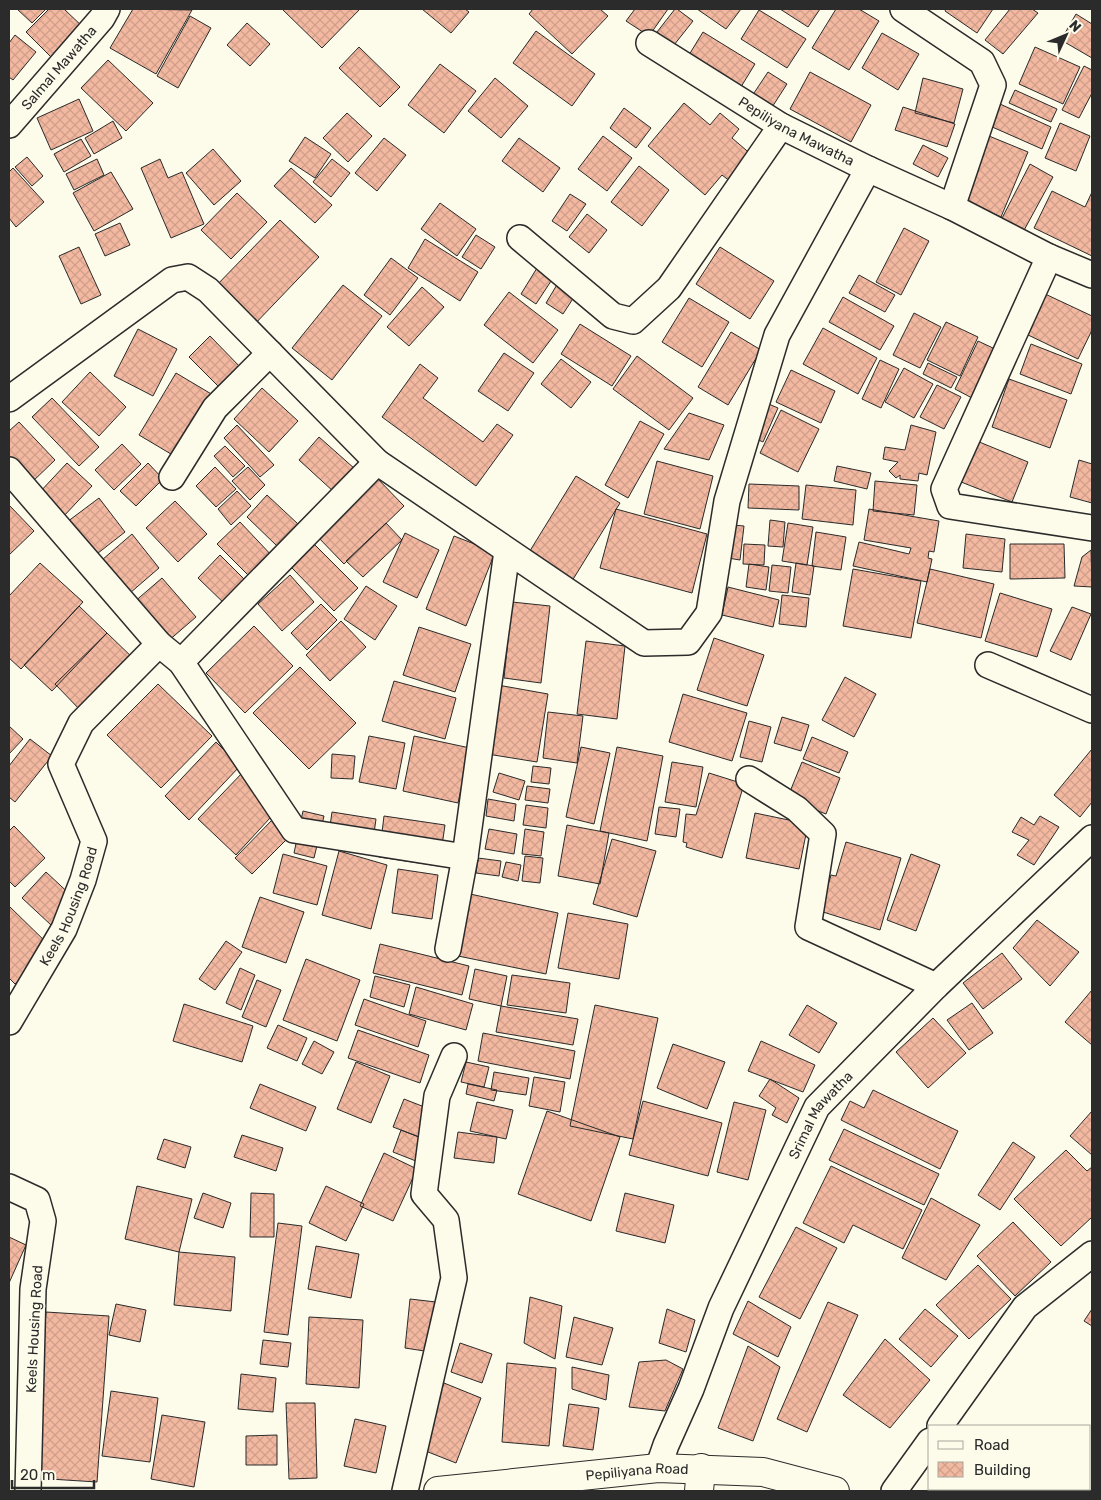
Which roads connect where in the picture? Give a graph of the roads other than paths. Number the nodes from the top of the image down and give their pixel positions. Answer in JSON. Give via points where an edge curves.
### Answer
{"nodes":[{"id":1,"x":107,"y":9,"type":"edge"},
{"id":2,"x":903,"y":9,"type":"edge"},
{"id":3,"x":649,"y":43,"type":"dead end"},
{"id":4,"x":9,"y":125,"type":"edge"},
{"id":5,"x":781,"y":126,"type":"junction"},
{"id":6,"x":868,"y":169,"type":"junction"},
{"id":7,"x":952,"y":207,"type":"junction"},
{"id":8,"x":520,"y":238,"type":"dead end"},
{"id":9,"x":1049,"y":257,"type":"junction"},
{"id":10,"x":1092,"y":275,"type":"edge"},
{"id":11,"x":270,"y":353,"type":"junction"},
{"id":12,"x":9,"y":400,"type":"edge"},
{"id":13,"x":377,"y":462,"type":"junction"},
{"id":14,"x":9,"y":470,"type":"edge"},
{"id":15,"x":172,"y":477,"type":"dead end"},
{"id":16,"x":1092,"y":528,"type":"edge"},
{"id":17,"x":507,"y":551,"type":"junction"},
{"id":18,"x":159,"y":644,"type":"junction"},
{"id":19,"x":181,"y":662,"type":"junction"},
{"id":20,"x":988,"y":665,"type":"dead end"},
{"id":21,"x":1092,"y":710,"type":"edge"},
{"id":22,"x":749,"y":779,"type":"dead end"},
{"id":23,"x":1092,"y":838,"type":"edge"},
{"id":24,"x":465,"y":857,"type":"junction"},
{"id":25,"x":448,"y":949,"type":"dead end"},
{"id":26,"x":936,"y":986,"type":"junction"},
{"id":27,"x":9,"y":1022,"type":"edge"},
{"id":28,"x":454,"y":1056,"type":"dead end"},
{"id":29,"x":9,"y":1187,"type":"edge"},
{"id":30,"x":1092,"y":1254,"type":"edge"},
{"id":31,"x":941,"y":1425,"type":"edge"},
{"id":32,"x":928,"y":1444,"type":"edge"},
{"id":33,"x":658,"y":1468,"type":"junction"},
{"id":34,"x":700,"y":1480,"type":"edge"},
{"id":35,"x":28,"y":1491,"type":"edge"},
{"id":36,"x":405,"y":1491,"type":"edge"},
{"id":37,"x":438,"y":1491,"type":"edge"},
{"id":38,"x":835,"y":1491,"type":"edge"},
{"id":39,"x":894,"y":1491,"type":"edge"}],
"edges":[{"from":1,"to":4,"type":"street","name":"Salmal Mawatha"},
{"from":2,"to":7,"type":"street","via":[[982,62],[993,85]]},
{"from":3,"to":5,"type":"street","name":"Pepiliyana Mawatha"},
{"from":5,"to":6,"type":"street","name":"Pepiliyana Mawatha"},
{"from":5,"to":8,"type":"street","via":[[669,288],[633,321],[613,316]]},
{"from":6,"to":7,"type":"street","name":"Pepiliyana Mawatha"},
{"from":6,"to":17,"type":"street","via":[[777,335],[727,501],[709,613],[688,642],[644,643]]},
{"from":7,"to":9,"type":"street","name":"Pepiliyana Mawatha"},
{"from":9,"to":10,"type":"street","name":"Pepiliyana Mawatha"},
{"from":9,"to":16,"type":"street","via":[[944,490],[950,506]]},
{"from":11,"to":12,"type":"street","via":[[208,290],[188,277],[172,280]]},
{"from":11,"to":13,"type":"street"},
{"from":11,"to":15,"type":"street","via":[[215,408]]},
{"from":13,"to":17,"type":"street"},
{"from":13,"to":19,"type":"street"},
{"from":14,"to":18,"type":"street"},
{"from":17,"to":24,"type":"street"},
{"from":18,"to":19,"type":"street"},
{"from":18,"to":27,"type":"street","name":"Keels Housing Road","via":[[81,723],[60,764],[94,841],[64,929]]},
{"from":19,"to":24,"type":"street","via":[[294,830]]},
{"from":20,"to":21,"type":"street"},
{"from":22,"to":26,"type":"street","via":[[797,809],[823,834],[808,927]]},
{"from":23,"to":26,"type":"street","name":"Srimal Mawatha"},
{"from":24,"to":25,"type":"street"},
{"from":26,"to":33,"type":"street","name":"Srimal Mawatha","via":[[817,1107],[721,1308],[692,1389]]},
{"from":28,"to":36,"type":"street","via":[[437,1096],[424,1194],[446,1220],[454,1278]]},
{"from":29,"to":35,"type":"street","name":"Keels Housing Road","via":[[37,1200],[43,1221],[33,1288]]},
{"from":30,"to":31,"type":"street","via":[[1025,1308]]},
{"from":32,"to":39,"type":"street"},
{"from":33,"to":34,"type":"main road","name":"Pepiliyana Road"},
{"from":33,"to":37,"type":"main road","name":"Pepiliyana Road"},
{"from":34,"to":38,"type":"main road","name":"Pepiliyana Road","via":[[763,1472]]}]}
